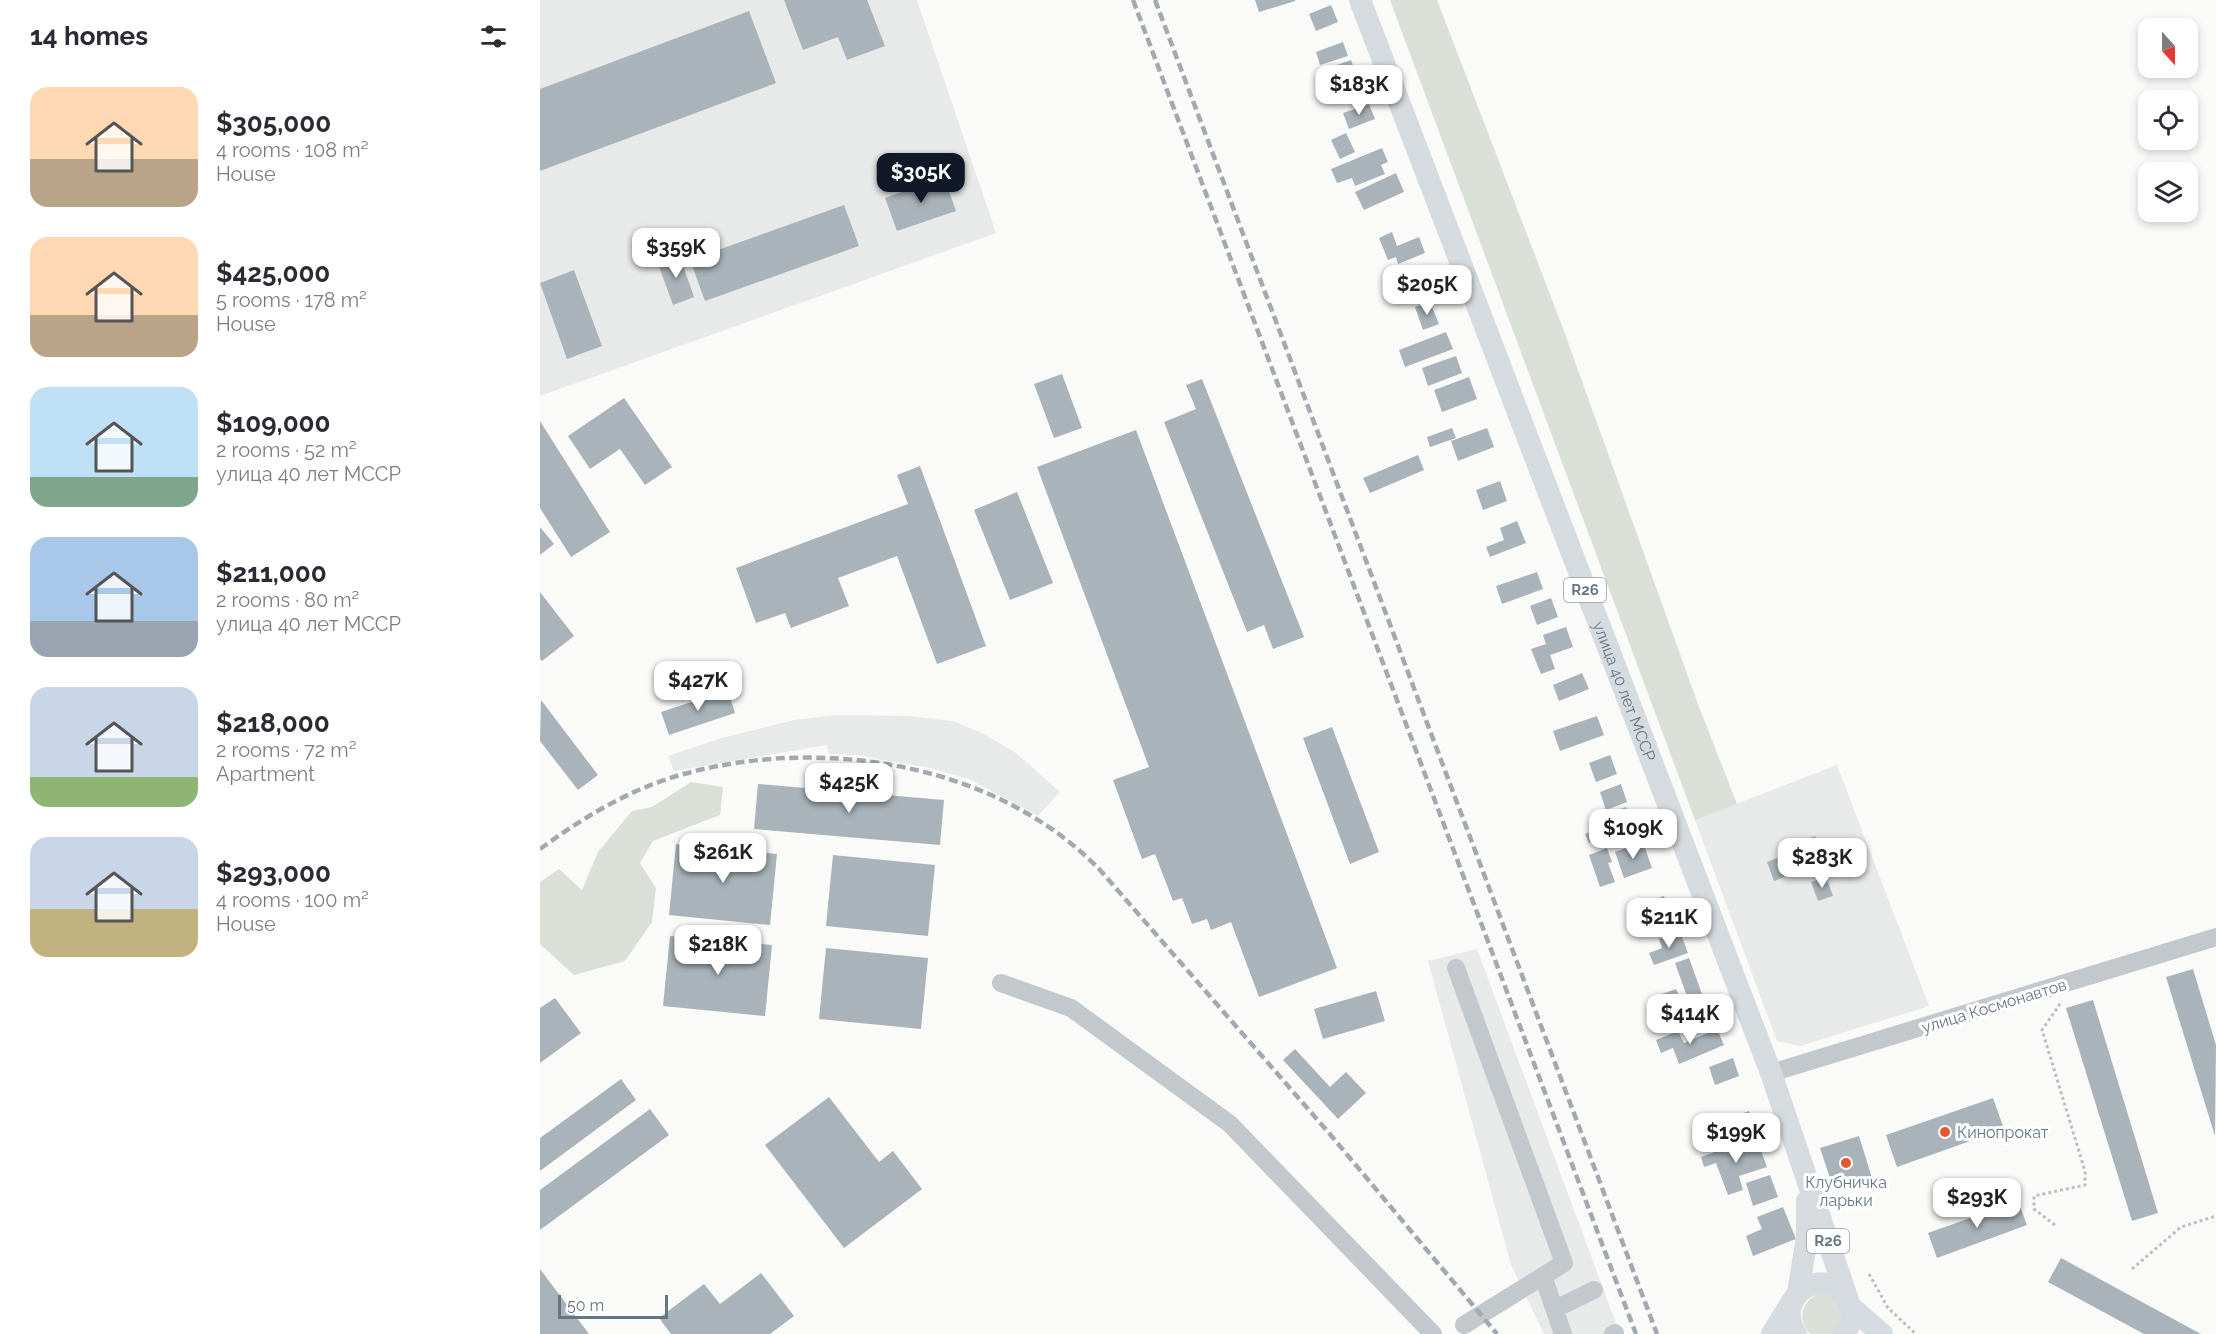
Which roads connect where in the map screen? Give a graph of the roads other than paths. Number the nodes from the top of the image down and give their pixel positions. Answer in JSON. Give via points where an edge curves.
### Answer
{"nodes":[{"id":1,"x":1360,"y":0,"type":"edge"},
{"id":2,"x":2216,"y":937,"type":"edge"},
{"id":3,"x":1456,"y":968,"type":"dead end"},
{"id":4,"x":1001,"y":983,"type":"dead end"},
{"id":5,"x":1771,"y":1073,"type":"junction"},
{"id":6,"x":1807,"y":1182,"type":"junction"},
{"id":7,"x":1543,"y":1276,"type":"junction"},
{"id":8,"x":1594,"y":1290,"type":"dead end"},
{"id":9,"x":1795,"y":1298,"type":"junction"},
{"id":10,"x":1850,"y":1304,"type":"junction"},
{"id":11,"x":1554,"y":1309,"type":"junction"},
{"id":12,"x":1464,"y":1325,"type":"dead end"},
{"id":13,"x":1433,"y":1334,"type":"edge"},
{"id":14,"x":1563,"y":1334,"type":"edge"},
{"id":15,"x":1772,"y":1334,"type":"edge"},
{"id":16,"x":1796,"y":1334,"type":"edge"},
{"id":17,"x":1844,"y":1334,"type":"edge"},
{"id":18,"x":1882,"y":1334,"type":"edge"}],
"edges":[{"from":1,"to":5,"type":"main road","name":"улица 40 лет МССР","number":"R26"},
{"from":2,"to":5,"type":"street","name":"улица Космонавтов"},
{"from":3,"to":7,"type":"street","via":[[1564,1263]]},
{"from":4,"to":13,"type":"street","via":[[1071,1008],[1230,1124]]},
{"from":5,"to":6,"type":"main road","name":"улица 40 лет МССР","number":"R26"},
{"from":6,"to":9,"type":"main road","name":"улица 40 лет МССР","number":"R26","via":[[1807,1237]]},
{"from":6,"to":10,"type":"main road","name":"улица 40 лет МССР","number":"R26"},
{"from":7,"to":11,"type":"street"},
{"from":7,"to":12,"type":"street"},
{"from":8,"to":11,"type":"street"},
{"from":9,"to":10,"type":"main road","via":[[1804,1288],[1821,1283],[1837,1288]]},
{"from":9,"to":15,"type":"main road"},
{"from":9,"to":16,"type":"main road","via":[[1789,1315]]},
{"from":10,"to":17,"type":"main road","via":[[1850,1324]]},
{"from":10,"to":18,"type":"main road","number":"R26"},
{"from":11,"to":14,"type":"street"}]}
